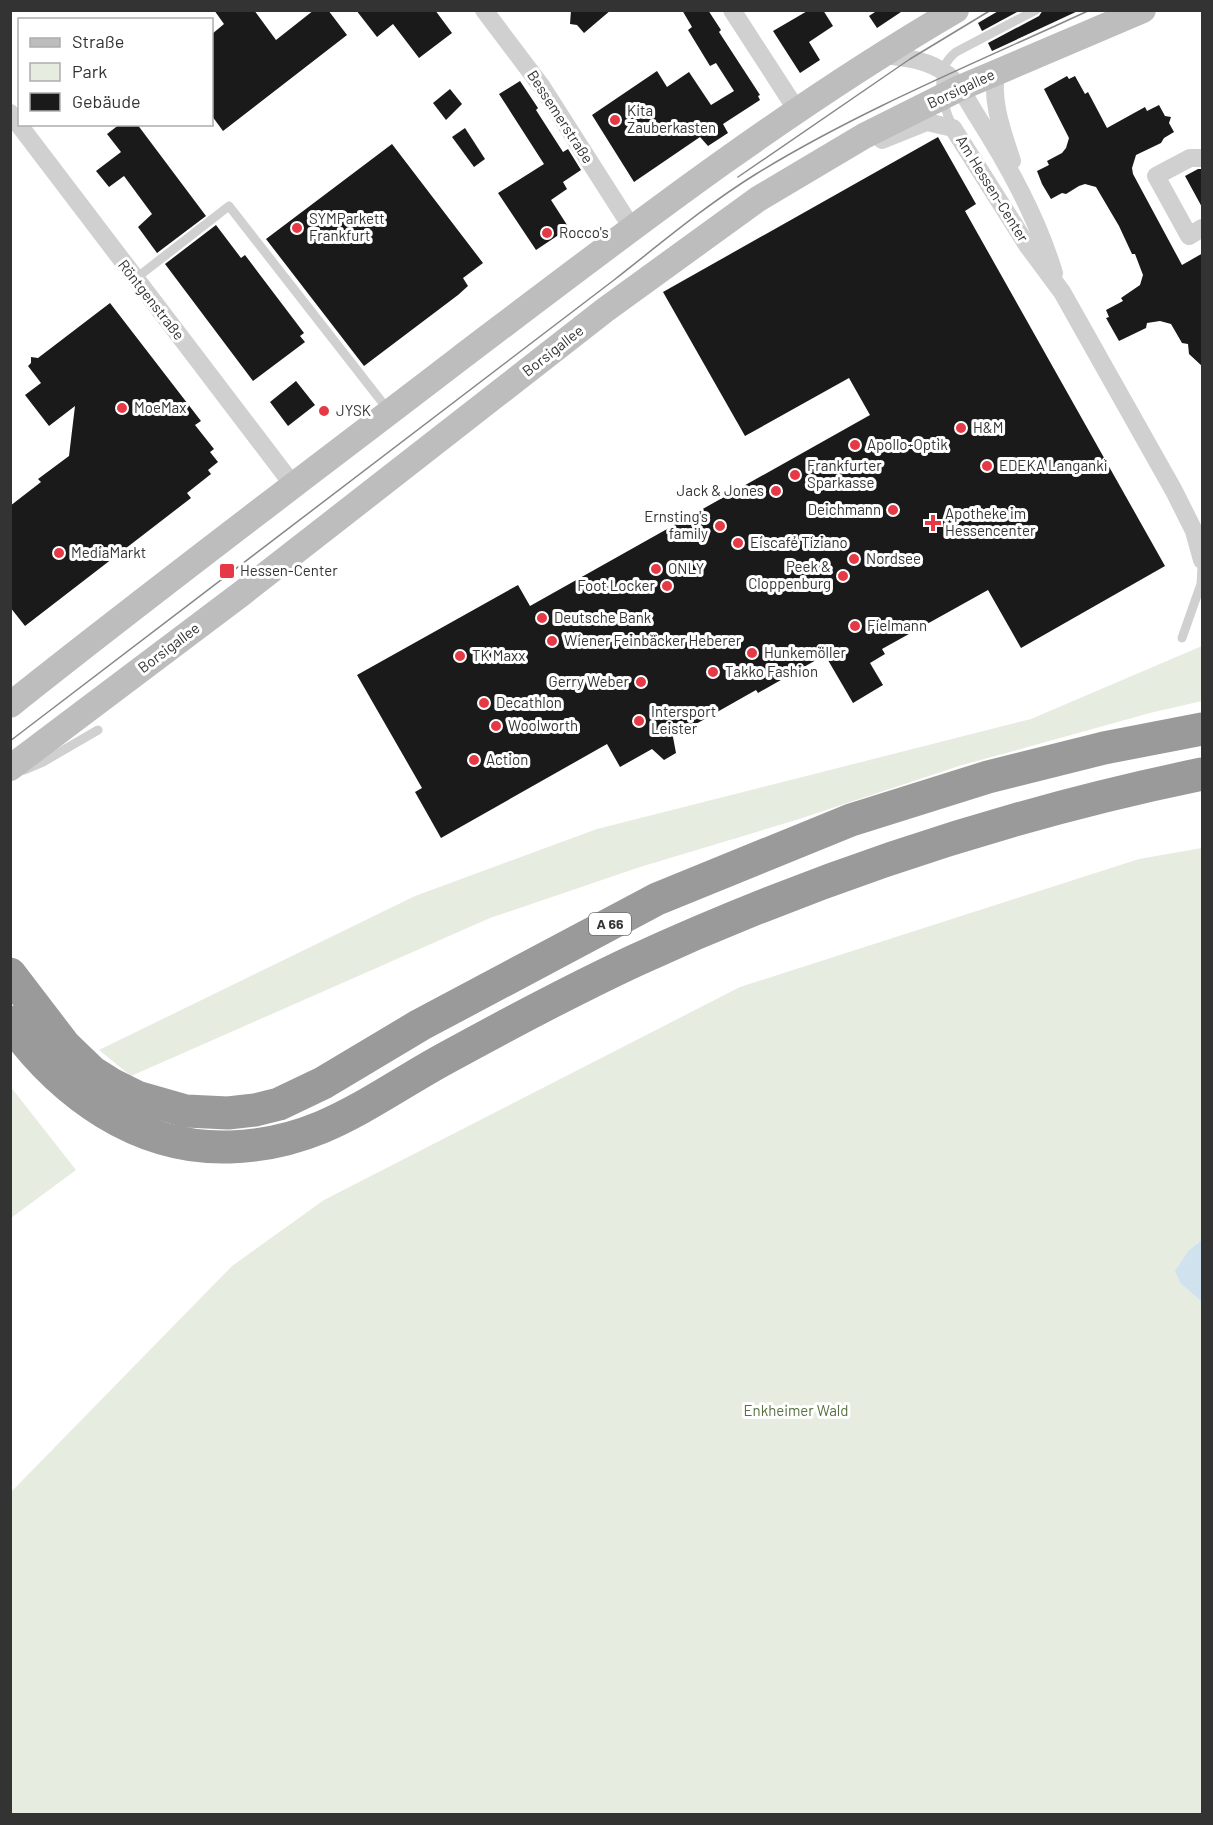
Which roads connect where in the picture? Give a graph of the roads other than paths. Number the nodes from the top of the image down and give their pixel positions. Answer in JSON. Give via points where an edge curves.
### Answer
{"nodes":[{"id":1,"x":484,"y":10,"type":"edge"},
{"id":2,"x":732,"y":10,"type":"edge"},
{"id":3,"x":956,"y":10,"type":"edge"},
{"id":4,"x":1036,"y":10,"type":"edge"},
{"id":5,"x":1143,"y":10,"type":"edge"},
{"id":6,"x":882,"y":55,"type":"junction"},
{"id":7,"x":941,"y":70,"type":"junction"},
{"id":8,"x":996,"y":73,"type":"junction"},
{"id":9,"x":951,"y":93,"type":"junction"},
{"id":10,"x":798,"y":111,"type":"junction"},
{"id":11,"x":20,"y":126,"type":"edge"},
{"id":12,"x":953,"y":128,"type":"junction"},
{"id":13,"x":1203,"y":158,"type":"edge"},
{"id":14,"x":776,"y":187,"type":"junction"},
{"id":15,"x":1023,"y":198,"type":"junction"},
{"id":16,"x":632,"y":228,"type":"junction"},
{"id":17,"x":1203,"y":228,"type":"edge"},
{"id":18,"x":135,"y":279,"type":"junction"},
{"id":19,"x":1059,"y":288,"type":"junction"},
{"id":20,"x":390,"y":412,"type":"junction"},
{"id":21,"x":293,"y":485,"type":"junction"},
{"id":22,"x":1198,"y":536,"type":"edge"},
{"id":23,"x":1203,"y":560,"type":"edge"},
{"id":24,"x":1203,"y":567,"type":"edge"},
{"id":25,"x":1182,"y":638,"type":"dead end"},
{"id":26,"x":10,"y":705,"type":"edge"},
{"id":27,"x":1203,"y":729,"type":"edge"},
{"id":28,"x":98,"y":730,"type":"dead end"},
{"id":29,"x":10,"y":768,"type":"edge"},
{"id":30,"x":10,"y":774,"type":"edge"},
{"id":31,"x":1203,"y":774,"type":"edge"},
{"id":32,"x":10,"y":974,"type":"edge"},
{"id":33,"x":10,"y":1022,"type":"edge"}],
"edges":[{"from":1,"to":16,"type":"street","name":"Bessemerstraße","via":[[542,87]]},
{"from":2,"to":10,"type":"street"},
{"from":3,"to":6,"type":"main road"},
{"from":4,"to":7,"type":"lane","via":[[956,52]]},
{"from":5,"to":8,"type":"main road","name":"Borsigallee"},
{"from":6,"to":7,"type":"street","name":"Am Hessen-Center","via":[[920,61]]},
{"from":6,"to":10,"type":"main road"},
{"from":7,"to":9,"type":"street","name":"Am Hessen-Center"},
{"from":8,"to":9,"type":"main road","name":"Borsigallee"},
{"from":8,"to":15,"type":"street","name":"Am Hessen-Center","via":[[995,100]]},
{"from":9,"to":12,"type":"lane"},
{"from":9,"to":14,"type":"main road","name":"Borsigallee","via":[[864,136]]},
{"from":9,"to":15,"type":"street","name":"Am Hessen-Center","via":[[986,130]]},
{"from":10,"to":16,"type":"main road"},
{"from":11,"to":18,"type":"street","name":"Röntgenstraße"},
{"from":12,"to":14,"type":"street","name":"Am Hessen-Center","via":[[927,122]]},
{"from":12,"to":19,"type":"street","name":"Am Hessen-Center"},
{"from":13,"to":17,"type":"street","via":[[1190,158],[1156,176],[1189,236]]},
{"from":14,"to":29,"type":"main road","name":"Borsigallee","via":[[605,310],[241,594]]},
{"from":15,"to":19,"type":"street","name":"Am Hessen-Center","via":[[1047,249]]},
{"from":16,"to":20,"type":"main road"},
{"from":18,"to":20,"type":"lane","via":[[229,207]]},
{"from":18,"to":21,"type":"street","name":"Röntgenstraße"},
{"from":19,"to":22,"type":"street","name":"Am Hessen-Center"},
{"from":20,"to":21,"type":"main road"},
{"from":21,"to":26,"type":"main road"},
{"from":22,"to":23,"type":"street","name":"Am Hessen-Center"},
{"from":24,"to":25,"type":"lane","via":[[1202,584]]},
{"from":27,"to":32,"type":"highway","number":"A 66","via":[[1104,748],[988,777],[841,824],[657,899],[420,1025],[323,1083],[279,1104],[255,1110],[186,1111],[137,1097],[111,1084],[65,1046]]},
{"from":28,"to":30,"type":"lane","via":[[43,762]]},
{"from":31,"to":33,"type":"highway","via":[[1018,817],[855,870],[764,905],[613,972],[500,1028],[328,1126],[290,1140],[211,1147],[147,1133],[115,1120],[86,1101],[38,1059]]}]}
